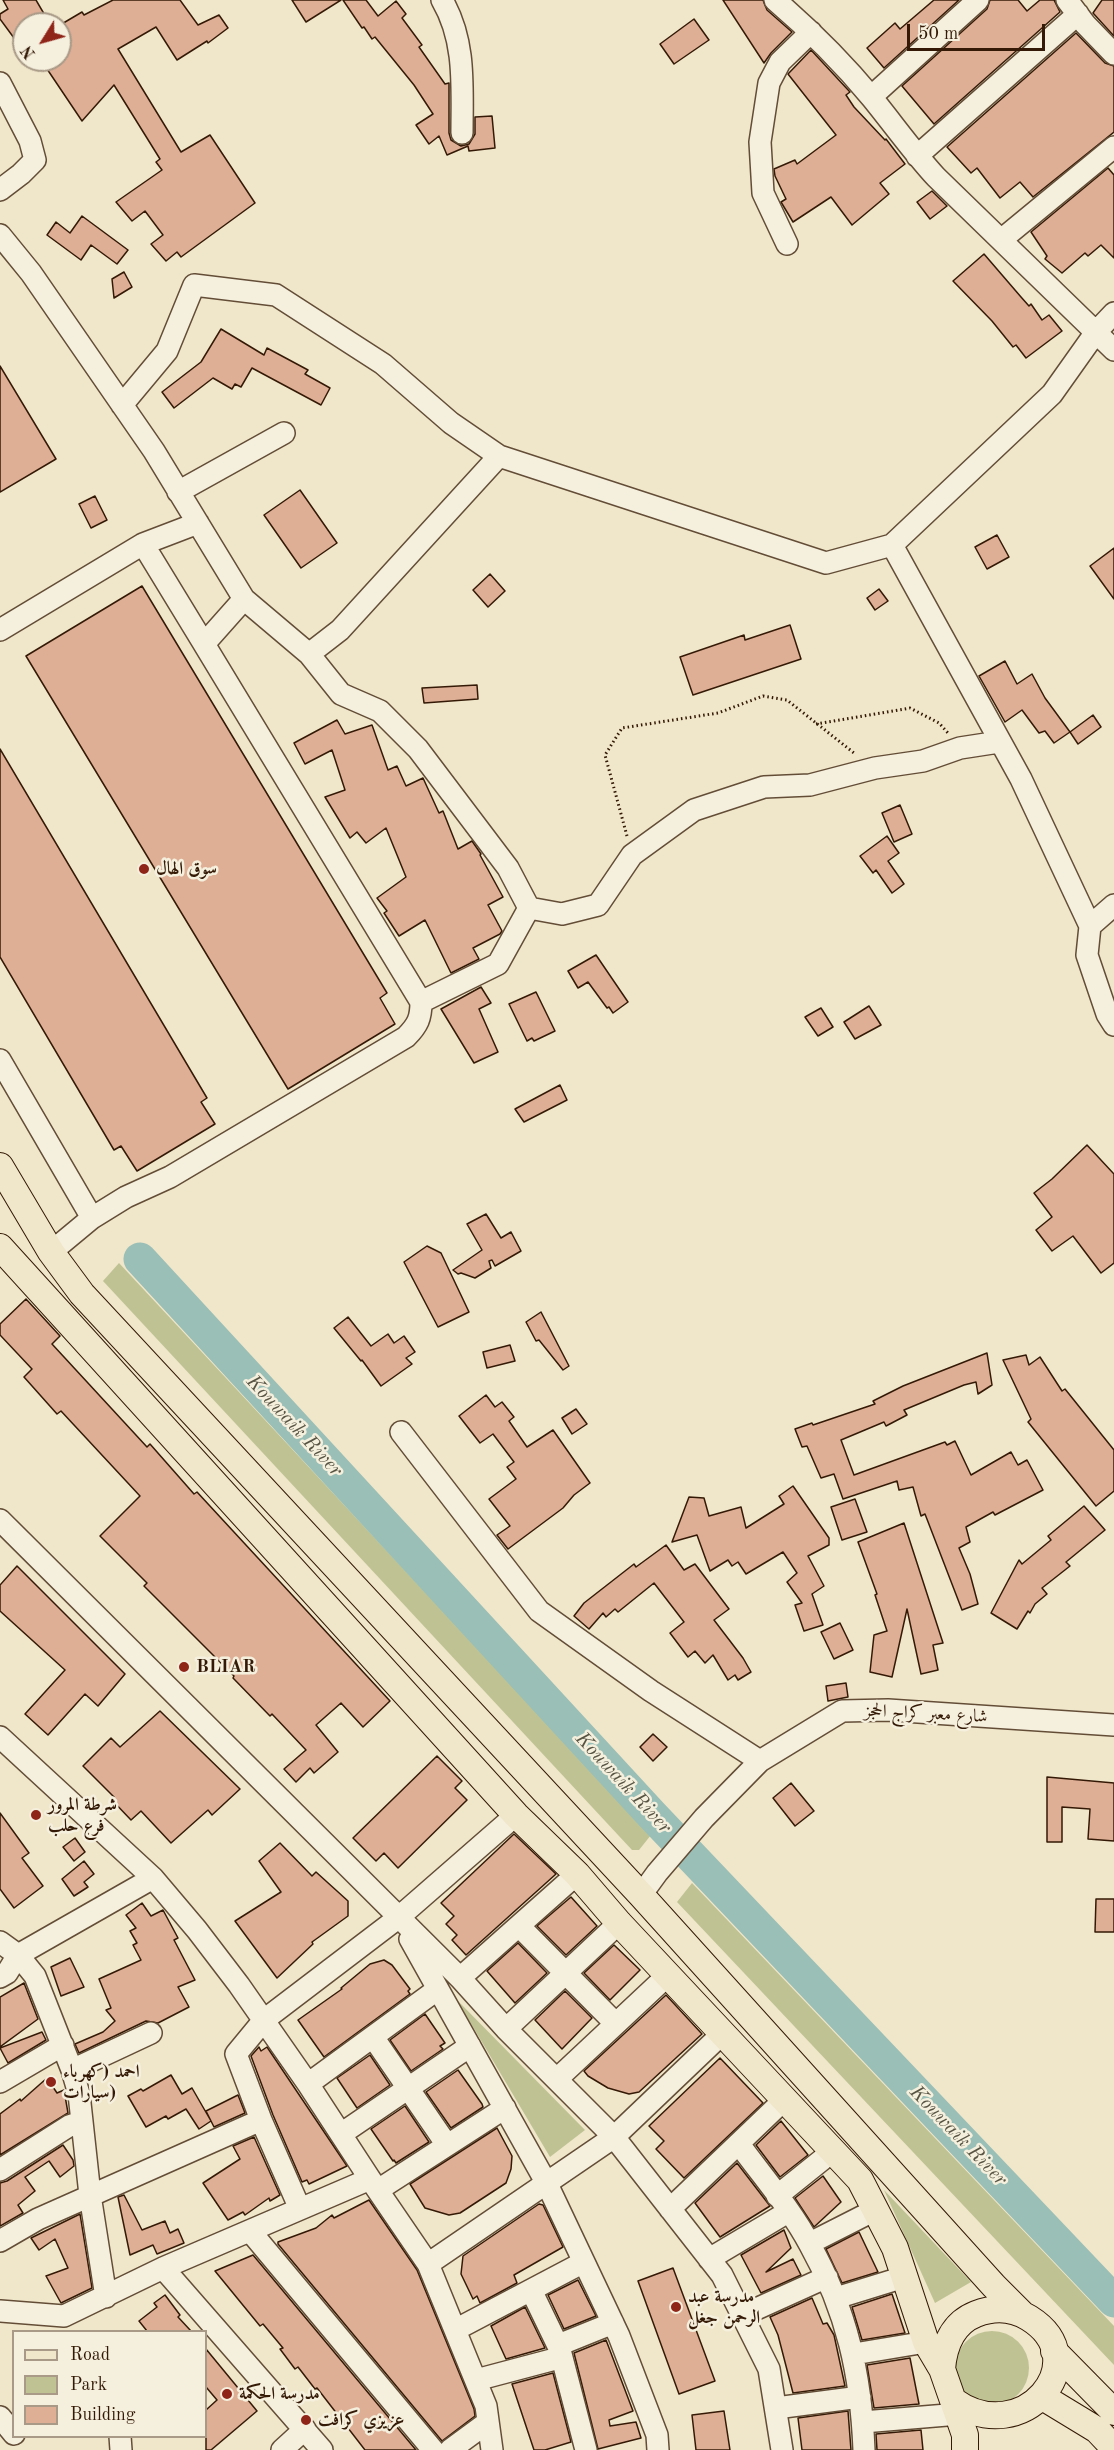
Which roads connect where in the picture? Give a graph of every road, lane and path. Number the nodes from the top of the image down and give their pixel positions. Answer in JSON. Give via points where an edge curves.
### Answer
{"nodes":[{"id":1,"x":442,"y":0,"type":"edge"},
{"id":2,"x":775,"y":0,"type":"edge"},
{"id":3,"x":978,"y":0,"type":"edge"},
{"id":4,"x":1072,"y":7,"type":"edge"},
{"id":5,"x":811,"y":32,"type":"junction"},
{"id":6,"x":1114,"y":54,"type":"edge"},
{"id":7,"x":0,"y":83,"type":"edge"},
{"id":8,"x":871,"y":97,"type":"junction"},
{"id":9,"x":462,"y":133,"type":"dead end"},
{"id":10,"x":917,"y":156,"type":"junction"},
{"id":11,"x":1110,"y":158,"type":"edge"},
{"id":12,"x":0,"y":190,"type":"edge"},
{"id":13,"x":0,"y":235,"type":"edge"},
{"id":14,"x":1001,"y":240,"type":"junction"},
{"id":15,"x":787,"y":244,"type":"dead end"},
{"id":16,"x":1114,"y":313,"type":"edge"},
{"id":17,"x":1096,"y":332,"type":"junction"},
{"id":18,"x":1114,"y":350,"type":"edge"},
{"id":19,"x":122,"y":405,"type":"junction"},
{"id":20,"x":284,"y":433,"type":"dead end"},
{"id":21,"x":499,"y":456,"type":"junction"},
{"id":22,"x":178,"y":492,"type":"junction"},
{"id":23,"x":198,"y":523,"type":"junction"},
{"id":24,"x":143,"y":544,"type":"junction"},
{"id":25,"x":892,"y":545,"type":"junction"},
{"id":26,"x":244,"y":599,"type":"junction"},
{"id":27,"x":0,"y":630,"type":"edge"},
{"id":28,"x":204,"y":644,"type":"junction"},
{"id":29,"x":309,"y":654,"type":"junction"},
{"id":30,"x":816,"y":724,"type":"junction"},
{"id":31,"x":999,"y":742,"type":"junction"},
{"id":32,"x":960,"y":748,"type":"junction"},
{"id":33,"x":875,"y":768,"type":"junction"},
{"id":34,"x":632,"y":855,"type":"junction"},
{"id":35,"x":1114,"y":905,"type":"edge"},
{"id":36,"x":529,"y":908,"type":"junction"},
{"id":37,"x":1090,"y":926,"type":"junction"},
{"id":38,"x":420,"y":1002,"type":"junction"},
{"id":39,"x":1114,"y":1025,"type":"edge"},
{"id":40,"x":0,"y":1060,"type":"edge"},
{"id":41,"x":0,"y":1166,"type":"edge"},
{"id":42,"x":92,"y":1218,"type":"junction"},
{"id":43,"x":0,"y":1247,"type":"edge"},
{"id":44,"x":51,"y":1252,"type":"junction"},
{"id":45,"x":401,"y":1431,"type":"dead end"},
{"id":46,"x":0,"y":1520,"type":"edge"},
{"id":47,"x":1114,"y":1725,"type":"edge"},
{"id":48,"x":0,"y":1737,"type":"edge"},
{"id":49,"x":760,"y":1761,"type":"junction"},
{"id":50,"x":516,"y":1815,"type":"junction"},
{"id":51,"x":577,"y":1874,"type":"junction"},
{"id":52,"x":153,"y":1878,"type":"junction"},
{"id":53,"x":641,"y":1895,"type":"junction"},
{"id":54,"x":398,"y":1918,"type":"junction"},
{"id":55,"x":619,"y":1923,"type":"junction"},
{"id":56,"x":519,"y":1926,"type":"junction"},
{"id":57,"x":0,"y":1942,"type":"edge"},
{"id":58,"x":18,"y":1955,"type":"junction"},
{"id":59,"x":567,"y":1973,"type":"junction"},
{"id":60,"x":668,"y":1975,"type":"junction"},
{"id":61,"x":0,"y":1977,"type":"edge"},
{"id":62,"x":460,"y":1978,"type":"junction"},
{"id":63,"x":438,"y":1989,"type":"junction"},
{"id":64,"x":264,"y":2020,"type":"junction"},
{"id":65,"x":615,"y":2023,"type":"junction"},
{"id":66,"x":506,"y":2029,"type":"junction"},
{"id":67,"x":152,"y":2033,"type":"dead end"},
{"id":68,"x":723,"y":2033,"type":"junction"},
{"id":69,"x":373,"y":2037,"type":"junction"},
{"id":70,"x":63,"y":2045,"type":"junction"},
{"id":71,"x":470,"y":2046,"type":"junction"},
{"id":72,"x":72,"y":2070,"type":"junction"},
{"id":73,"x":557,"y":2079,"type":"junction"},
{"id":74,"x":0,"y":2082,"type":"edge"},
{"id":75,"x":309,"y":2084,"type":"junction"},
{"id":76,"x":408,"y":2088,"type":"junction"},
{"id":77,"x":785,"y":2099,"type":"junction"},
{"id":78,"x":504,"y":2108,"type":"junction"},
{"id":79,"x":261,"y":2120,"type":"junction"},
{"id":80,"x":81,"y":2122,"type":"junction"},
{"id":81,"x":341,"y":2134,"type":"junction"},
{"id":82,"x":614,"y":2137,"type":"junction"},
{"id":83,"x":739,"y":2144,"type":"junction"},
{"id":84,"x":447,"y":2145,"type":"junction"},
{"id":85,"x":833,"y":2151,"type":"junction"},
{"id":86,"x":0,"y":2170,"type":"edge"},
{"id":87,"x":547,"y":2184,"type":"junction"},
{"id":88,"x":374,"y":2185,"type":"junction"},
{"id":89,"x":90,"y":2195,"type":"junction"},
{"id":90,"x":782,"y":2204,"type":"junction"},
{"id":91,"x":300,"y":2209,"type":"junction"},
{"id":92,"x":670,"y":2209,"type":"junction"},
{"id":93,"x":875,"y":2210,"type":"junction"},
{"id":94,"x":249,"y":2231,"type":"junction"},
{"id":95,"x":0,"y":2241,"type":"edge"},
{"id":96,"x":810,"y":2243,"type":"junction"},
{"id":97,"x":710,"y":2259,"type":"junction"},
{"id":98,"x":584,"y":2262,"type":"junction"},
{"id":99,"x":428,"y":2264,"type":"junction"},
{"id":100,"x":163,"y":2268,"type":"junction"},
{"id":101,"x":827,"y":2277,"type":"junction"},
{"id":102,"x":904,"y":2277,"type":"junction"},
{"id":103,"x":531,"y":2290,"type":"junction"},
{"id":104,"x":106,"y":2297,"type":"junction"},
{"id":105,"x":836,"y":2298,"type":"junction"},
{"id":106,"x":0,"y":2311,"type":"edge"},
{"id":107,"x":1022,"y":2314,"type":"junction"},
{"id":108,"x":743,"y":2315,"type":"junction"},
{"id":109,"x":613,"y":2323,"type":"junction"},
{"id":110,"x":68,"y":2324,"type":"edge"},
{"id":111,"x":455,"y":2330,"type":"junction"},
{"id":112,"x":926,"y":2342,"type":"junction"},
{"id":113,"x":560,"y":2350,"type":"junction"},
{"id":114,"x":1054,"y":2351,"type":"junction"},
{"id":115,"x":854,"y":2354,"type":"junction"},
{"id":116,"x":942,"y":2369,"type":"junction"},
{"id":117,"x":476,"y":2380,"type":"junction"},
{"id":118,"x":860,"y":2397,"type":"junction"},
{"id":119,"x":1046,"y":2399,"type":"junction"},
{"id":120,"x":776,"y":2408,"type":"junction"},
{"id":121,"x":956,"y":2408,"type":"junction"},
{"id":122,"x":1114,"y":2412,"type":"edge"},
{"id":123,"x":0,"y":2417,"type":"edge"},
{"id":124,"x":488,"y":2422,"type":"junction"},
{"id":125,"x":863,"y":2422,"type":"junction"},
{"id":126,"x":992,"y":2423,"type":"junction"},
{"id":127,"x":305,"y":2429,"type":"junction"},
{"id":128,"x":12,"y":2432,"type":"edge"},
{"id":129,"x":16,"y":2438,"type":"edge"},
{"id":130,"x":1114,"y":2448,"type":"edge"},
{"id":131,"x":26,"y":2450,"type":"edge"},
{"id":132,"x":282,"y":2450,"type":"edge"},
{"id":133,"x":322,"y":2450,"type":"edge"},
{"id":134,"x":434,"y":2450,"type":"edge"},
{"id":135,"x":450,"y":2450,"type":"edge"},
{"id":136,"x":492,"y":2450,"type":"edge"},
{"id":137,"x":586,"y":2450,"type":"edge"},
{"id":138,"x":658,"y":2450,"type":"edge"},
{"id":139,"x":782,"y":2450,"type":"edge"},
{"id":140,"x":864,"y":2450,"type":"edge"},
{"id":141,"x":965,"y":2450,"type":"edge"},
{"id":142,"x":981,"y":2450,"type":"edge"}],
"edges":[{"from":1,"to":9,"type":"street","via":[[452,18],[462,57]]},
{"from":2,"to":5,"type":"street"},
{"from":3,"to":8,"type":"street"},
{"from":4,"to":6,"type":"street"},
{"from":4,"to":10,"type":"street"},
{"from":5,"to":8,"type":"street"},
{"from":5,"to":15,"type":"street","via":[[780,62],[769,83],[760,142],[764,193]]},
{"from":7,"to":12,"type":"street","via":[[30,141],[35,160]]},
{"from":8,"to":10,"type":"street"},
{"from":10,"to":14,"type":"street"},
{"from":11,"to":14,"type":"street"},
{"from":13,"to":19,"type":"street","via":[[31,273]]},
{"from":14,"to":17,"type":"street"},
{"from":16,"to":17,"type":"street"},
{"from":17,"to":18,"type":"street"},
{"from":17,"to":25,"type":"street","via":[[1052,394]]},
{"from":19,"to":21,"type":"street","via":[[167,351],[194,285],[276,294],[383,363],[451,423]]},
{"from":19,"to":22,"type":"street"},
{"from":20,"to":22,"type":"street"},
{"from":21,"to":25,"type":"street","via":[[826,563]]},
{"from":21,"to":29,"type":"street","via":[[340,630]]},
{"from":22,"to":23,"type":"street"},
{"from":23,"to":24,"type":"street"},
{"from":23,"to":26,"type":"street"},
{"from":24,"to":27,"type":"street"},
{"from":24,"to":28,"type":"street"},
{"from":25,"to":31,"type":"street"},
{"from":26,"to":28,"type":"street"},
{"from":26,"to":29,"type":"street"},
{"from":28,"to":38,"type":"street"},
{"from":29,"to":36,"type":"street","via":[[341,693],[380,711],[418,749],[508,868]]},
{"from":30,"to":32,"type":"path","via":[[910,708],[939,723]]},
{"from":30,"to":33,"type":"path"},
{"from":30,"to":34,"type":"path","via":[[787,700],[763,696],[718,713],[622,728],[605,755]]},
{"from":31,"to":32,"type":"street"},
{"from":31,"to":37,"type":"street","via":[[1021,779]]},
{"from":32,"to":33,"type":"street","via":[[923,761]]},
{"from":33,"to":34,"type":"street","via":[[810,785],[764,787],[694,810]]},
{"from":34,"to":36,"type":"street","via":[[598,905],[562,915]]},
{"from":35,"to":37,"type":"street"},
{"from":36,"to":38,"type":"street","via":[[498,964]]},
{"from":37,"to":39,"type":"street","via":[[1087,955]]},
{"from":38,"to":42,"type":"street","via":[[421,1017],[406,1037],[171,1177]]},
{"from":40,"to":42,"type":"street"},
{"from":41,"to":44,"type":"main road"},
{"from":42,"to":44,"type":"street"},
{"from":43,"to":50,"type":"main road"},
{"from":44,"to":53,"type":"main road","via":[[82,1294]]},
{"from":45,"to":49,"type":"street","via":[[539,1611],[651,1691]]},
{"from":46,"to":54,"type":"street"},
{"from":47,"to":49,"type":"street","name":"شارع معبر كراج الحجز","via":[[888,1710],[842,1711]]},
{"from":48,"to":52,"type":"street"},
{"from":49,"to":53,"type":"street","name":"شارع معبر كراج الحجز","via":[[704,1818]]},
{"from":50,"to":51,"type":"main road"},
{"from":50,"to":54,"type":"street"},
{"from":51,"to":55,"type":"main road"},
{"from":51,"to":56,"type":"street"},
{"from":52,"to":58,"type":"street"},
{"from":52,"to":64,"type":"street"},
{"from":53,"to":107,"type":"main road"},
{"from":54,"to":62,"type":"street"},
{"from":54,"to":63,"type":"street"},
{"from":54,"to":64,"type":"street"},
{"from":55,"to":59,"type":"street"},
{"from":55,"to":60,"type":"main road"},
{"from":56,"to":59,"type":"street"},
{"from":56,"to":62,"type":"street"},
{"from":57,"to":58,"type":"street"},
{"from":58,"to":61,"type":"street"},
{"from":58,"to":70,"type":"street","via":[[35,1976]]},
{"from":59,"to":65,"type":"street"},
{"from":59,"to":66,"type":"street"},
{"from":60,"to":65,"type":"street"},
{"from":60,"to":68,"type":"main road"},
{"from":62,"to":66,"type":"street"},
{"from":63,"to":69,"type":"street"},
{"from":63,"to":71,"type":"street"},
{"from":64,"to":75,"type":"street"},
{"from":64,"to":79,"type":"street","via":[[236,2054]]},
{"from":65,"to":73,"type":"street"},
{"from":66,"to":73,"type":"street"},
{"from":67,"to":72,"type":"street"},
{"from":68,"to":77,"type":"main road"},
{"from":68,"to":82,"type":"street"},
{"from":69,"to":75,"type":"street"},
{"from":69,"to":76,"type":"street"},
{"from":70,"to":72,"type":"street"},
{"from":70,"to":74,"type":"street"},
{"from":71,"to":76,"type":"street"},
{"from":71,"to":78,"type":"street"},
{"from":72,"to":80,"type":"street"},
{"from":73,"to":82,"type":"street"},
{"from":75,"to":81,"type":"street"},
{"from":76,"to":81,"type":"street"},
{"from":76,"to":84,"type":"street"},
{"from":77,"to":83,"type":"street"},
{"from":77,"to":85,"type":"main road"},
{"from":78,"to":84,"type":"street"},
{"from":78,"to":87,"type":"street"},
{"from":79,"to":89,"type":"street"},
{"from":79,"to":91,"type":"street"},
{"from":80,"to":86,"type":"street"},
{"from":80,"to":89,"type":"street"},
{"from":81,"to":88,"type":"street"},
{"from":82,"to":87,"type":"street"},
{"from":82,"to":92,"type":"street"},
{"from":83,"to":90,"type":"street"},
{"from":83,"to":92,"type":"street"},
{"from":84,"to":88,"type":"street"},
{"from":85,"to":90,"type":"street"},
{"from":85,"to":93,"type":"main road","via":[[860,2180]]},
{"from":87,"to":98,"type":"street"},
{"from":87,"to":99,"type":"street"},
{"from":88,"to":91,"type":"street"},
{"from":88,"to":99,"type":"street"},
{"from":89,"to":95,"type":"street"},
{"from":89,"to":104,"type":"street"},
{"from":90,"to":96,"type":"street"},
{"from":90,"to":97,"type":"street"},
{"from":91,"to":94,"type":"street"},
{"from":92,"to":97,"type":"street"},
{"from":93,"to":96,"type":"street"},
{"from":93,"to":102,"type":"main road","via":[[895,2248]]},
{"from":94,"to":100,"type":"street"},
{"from":94,"to":134,"type":"street"},
{"from":96,"to":101,"type":"street"},
{"from":97,"to":108,"type":"street"},
{"from":98,"to":103,"type":"street"},
{"from":98,"to":109,"type":"street"},
{"from":99,"to":111,"type":"street"},
{"from":100,"to":104,"type":"street"},
{"from":100,"to":127,"type":"street"},
{"from":101,"to":105,"type":"street"},
{"from":101,"to":108,"type":"street"},
{"from":102,"to":105,"type":"street"},
{"from":102,"to":112,"type":"main road"},
{"from":103,"to":111,"type":"street"},
{"from":103,"to":113,"type":"street"},
{"from":104,"to":110,"type":"street"},
{"from":105,"to":115,"type":"street"},
{"from":106,"to":110,"type":"street"},
{"from":107,"to":114,"type":"main road","via":[[1046,2333]]},
{"from":107,"to":116,"type":"main road","via":[[1006,2309],[974,2314],[950,2337],[943,2352]]},
{"from":108,"to":120,"type":"street","via":[[769,2369]]},
{"from":109,"to":113,"type":"street","via":[[561,2344]]},
{"from":109,"to":138,"type":"street","via":[[657,2435]]},
{"from":111,"to":117,"type":"street"},
{"from":112,"to":115,"type":"street"},
{"from":112,"to":116,"type":"main road"},
{"from":113,"to":117,"type":"street","via":[[559,2358]]},
{"from":113,"to":137,"type":"street"},
{"from":114,"to":119,"type":"main road","via":[[1056,2368]]},
{"from":114,"to":122,"type":"main road"},
{"from":115,"to":118,"type":"street"},
{"from":116,"to":121,"type":"main road"},
{"from":117,"to":124,"type":"street"},
{"from":118,"to":120,"type":"street"},
{"from":118,"to":125,"type":"street"},
{"from":119,"to":126,"type":"main road","via":[[1023,2418]]},
{"from":119,"to":130,"type":"main road","via":[[1097,2430]]},
{"from":120,"to":139,"type":"street"},
{"from":121,"to":125,"type":"street"},
{"from":121,"to":126,"type":"main road"},
{"from":121,"to":141,"type":"main road","via":[[965,2435]]},
{"from":123,"to":128,"type":"street"},
{"from":124,"to":135,"type":"street"},
{"from":124,"to":136,"type":"street"},
{"from":125,"to":140,"type":"street"},
{"from":126,"to":142,"type":"main road"},
{"from":127,"to":132,"type":"street"},
{"from":127,"to":133,"type":"street"},
{"from":129,"to":131,"type":"street"}]}
